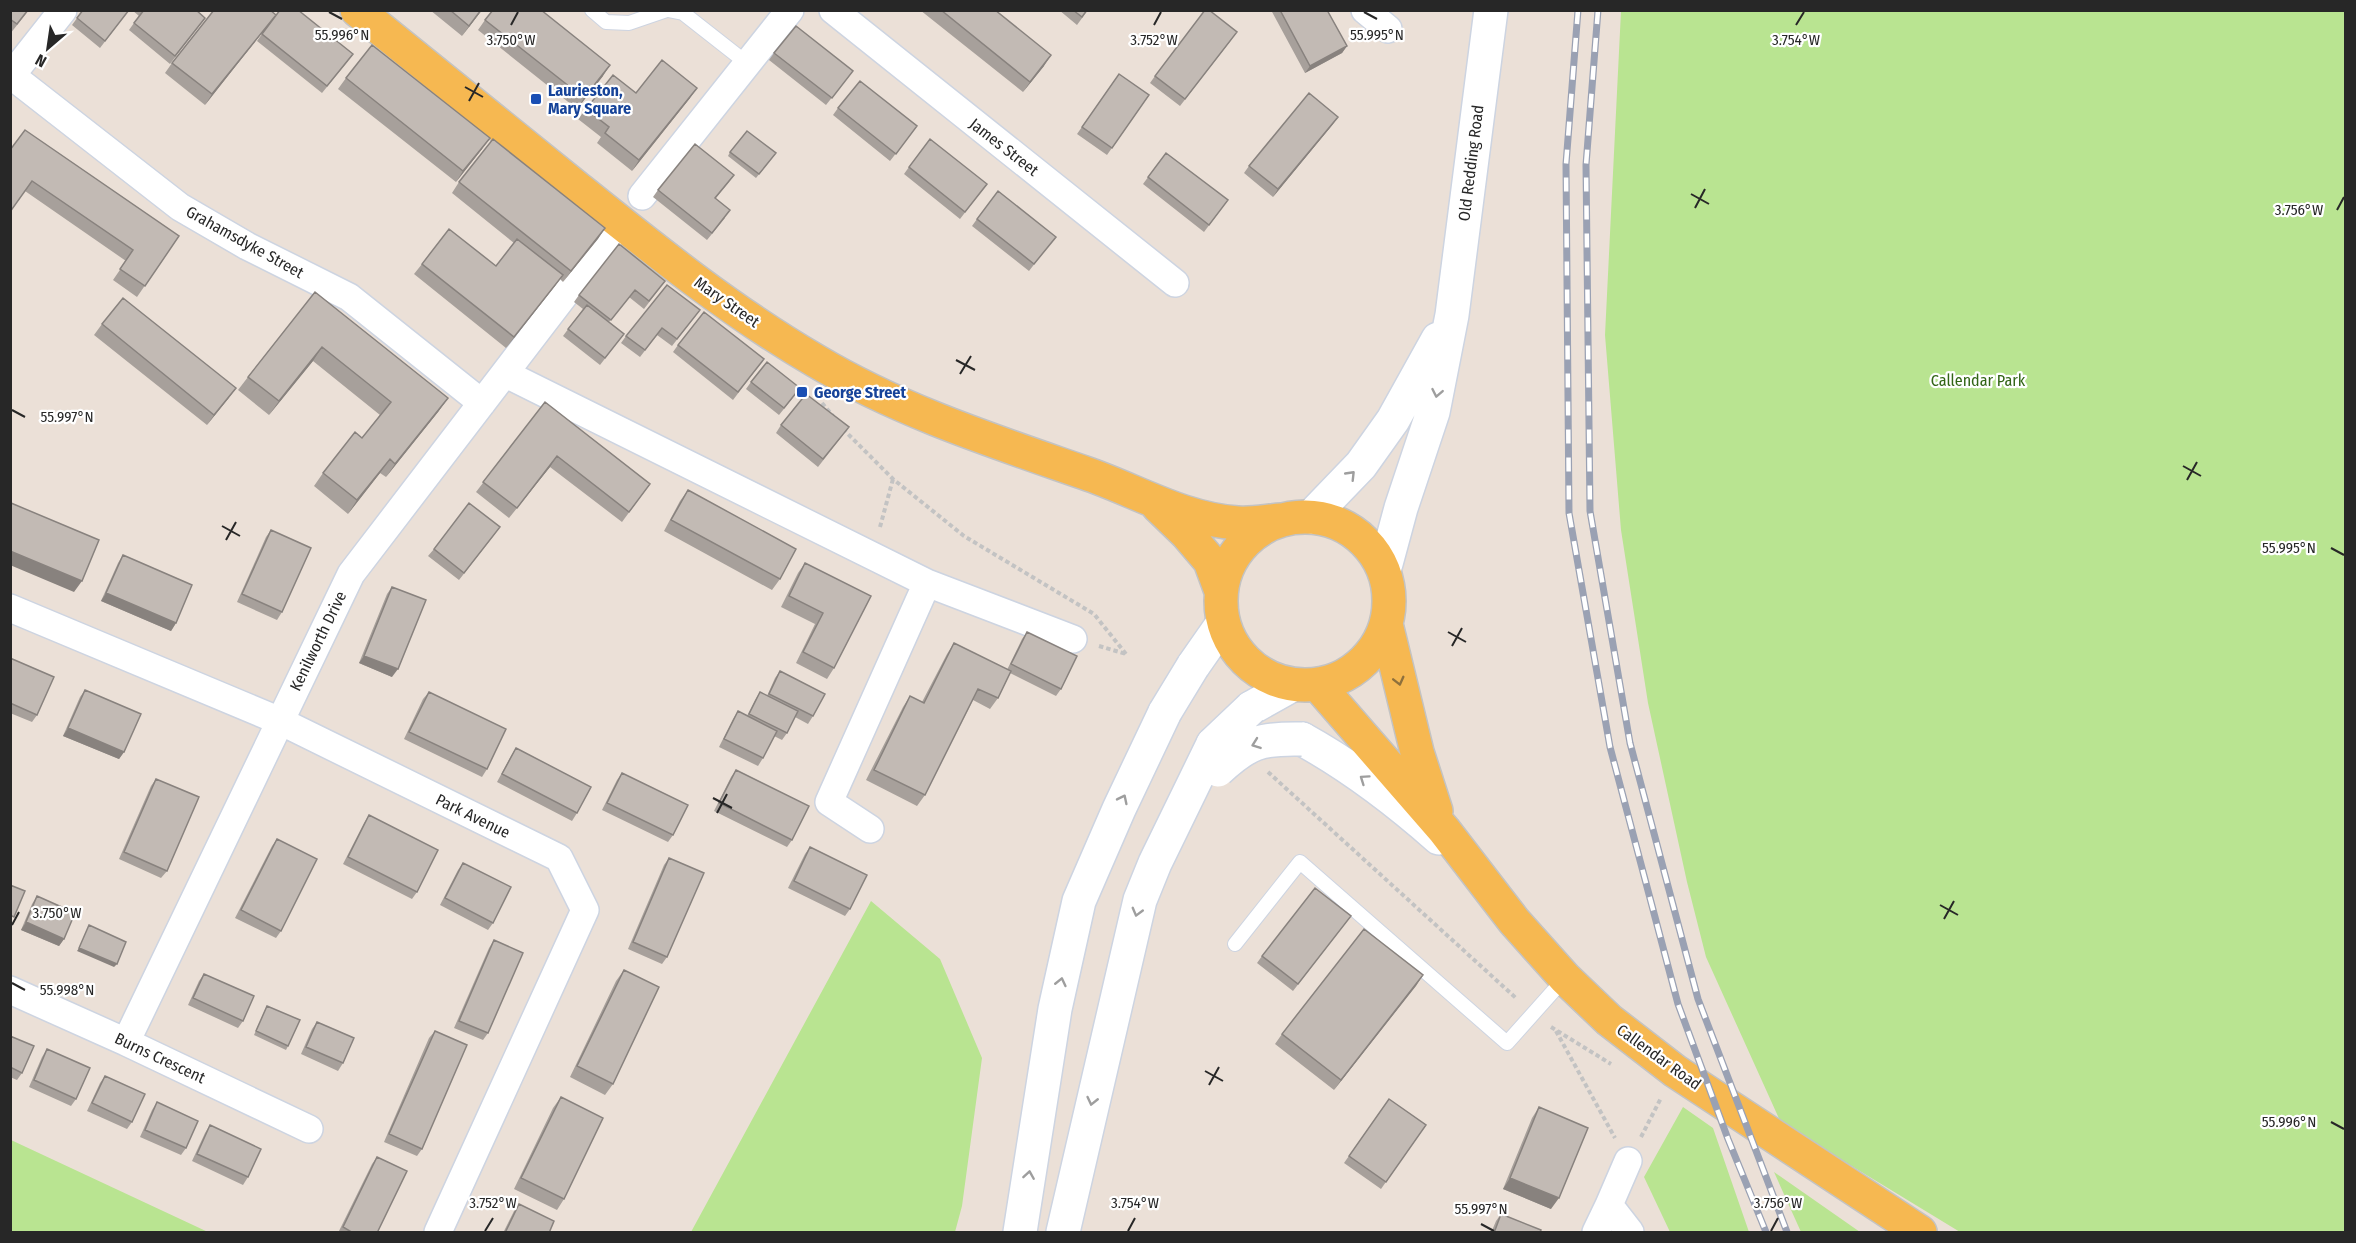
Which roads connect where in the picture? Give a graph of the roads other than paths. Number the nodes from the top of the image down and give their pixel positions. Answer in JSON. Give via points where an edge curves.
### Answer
{"nodes":[{"id":1,"x":63,"y":10,"type":"edge"},
{"id":2,"x":357,"y":10,"type":"edge"},
{"id":3,"x":592,"y":10,"type":"edge"},
{"id":4,"x":668,"y":10,"type":"edge"},
{"id":5,"x":790,"y":10,"type":"edge"},
{"id":6,"x":1365,"y":10,"type":"edge"},
{"id":7,"x":1491,"y":10,"type":"edge"},
{"id":8,"x":839,"y":13,"type":"edge"},
{"id":9,"x":1388,"y":29,"type":"dead end"},
{"id":10,"x":748,"y":64,"type":"junction"},
{"id":11,"x":11,"y":76,"type":"edge"},
{"id":12,"x":642,"y":196,"type":"dead end"},
{"id":13,"x":621,"y":223,"type":"junction"},
{"id":14,"x":1175,"y":283,"type":"dead end"},
{"id":15,"x":1452,"y":315,"type":"junction"},
{"id":16,"x":506,"y":374,"type":"junction"},
{"id":17,"x":482,"y":403,"type":"junction"},
{"id":18,"x":1152,"y":500,"type":"junction"},
{"id":19,"x":1296,"y":519,"type":"junction"},
{"id":20,"x":1384,"y":571,"type":"junction"},
{"id":21,"x":927,"y":583,"type":"junction"},
{"id":22,"x":1221,"y":591,"type":"junction"},
{"id":23,"x":10,"y":608,"type":"edge"},
{"id":24,"x":1223,"y":624,"type":"junction"},
{"id":25,"x":1386,"y":624,"type":"junction"},
{"id":26,"x":1073,"y":639,"type":"dead end"},
{"id":27,"x":1305,"y":685,"type":"junction"},
{"id":28,"x":280,"y":721,"type":"junction"},
{"id":29,"x":1216,"y":757,"type":"junction"},
{"id":30,"x":870,"y":829,"type":"dead end"},
{"id":31,"x":1444,"y":830,"type":"junction"},
{"id":32,"x":1474,"y":869,"type":"junction"},
{"id":33,"x":1235,"y":944,"type":"dead end"},
{"id":34,"x":1565,"y":978,"type":"junction"},
{"id":35,"x":10,"y":990,"type":"edge"},
{"id":36,"x":126,"y":1042,"type":"junction"},
{"id":37,"x":309,"y":1129,"type":"dead end"},
{"id":38,"x":1628,"y":1161,"type":"road end"},
{"id":39,"x":1609,"y":1205,"type":"junction"},
{"id":40,"x":438,"y":1233,"type":"edge"},
{"id":41,"x":1020,"y":1233,"type":"edge"},
{"id":42,"x":1062,"y":1233,"type":"edge"},
{"id":43,"x":1596,"y":1233,"type":"edge"},
{"id":44,"x":1630,"y":1233,"type":"edge"},
{"id":45,"x":1920,"y":1233,"type":"edge"}],
"edges":[{"from":1,"to":11,"type":"street"},
{"from":2,"to":13,"type":"main road","name":"Mary Street"},
{"from":3,"to":4,"type":"lane","via":[[606,22],[629,23]]},
{"from":4,"to":10,"type":"lane","via":[[683,13]]},
{"from":5,"to":10,"type":"street"},
{"from":6,"to":9,"type":"street"},
{"from":7,"to":15,"type":"main road","name":"Old Redding Road"},
{"from":8,"to":14,"type":"street","name":"James Street"},
{"from":10,"to":12,"type":"street"},
{"from":11,"to":17,"type":"street","name":"Grahamsdyke Street","via":[[180,207],[349,297]]},
{"from":13,"to":16,"type":"street","name":"Kenilworth Drive"},
{"from":13,"to":18,"type":"main road","name":"Mary Street","via":[[762,327],[866,388],[970,433]]},
{"from":19,"to":15,"type":"main road","name":"Old Redding Road","one_way":true,"via":[[1361,465],[1393,420]]},
{"from":15,"to":20,"type":"main road","name":"Old Redding Road","one_way":true,"via":[[1433,412]]},
{"from":16,"to":17,"type":"street","name":"Kenilworth Drive"},
{"from":16,"to":21,"type":"street"},
{"from":17,"to":28,"type":"street","name":"Kenilworth Drive","via":[[351,574]]},
{"from":18,"to":19,"type":"main road","name":"Mary Street","via":[[1200,517],[1238,523]]},
{"from":18,"to":22,"type":"main road","name":"Mary Street","via":[[1210,561]]},
{"from":19,"to":20,"type":"main road","via":[[1339,524],[1374,552]]},
{"from":19,"to":22,"type":"main road","via":[[1258,531],[1243,544],[1229,564]]},
{"from":20,"to":25,"type":"main road","via":[[1389,597]]},
{"from":21,"to":26,"type":"street"},
{"from":21,"to":30,"type":"street","via":[[829,802]]},
{"from":22,"to":24,"type":"main road"},
{"from":23,"to":28,"type":"street","name":"Park Avenue"},
{"from":24,"to":27,"type":"main road","via":[[1235,649],[1249,665],[1267,676]]},
{"from":41,"to":24,"type":"main road","one_way":true,"bridge":true,"via":[[1055,1009],[1079,901],[1165,712]]},
{"from":25,"to":27,"type":"main road","via":[[1377,645],[1360,665],[1336,680]]},
{"from":25,"to":31,"type":"main road","name":"Callendar Road","one_way":true,"via":[[1417,752]]},
{"from":27,"to":29,"type":"main road","bridge":true,"via":[[1251,708]]},
{"from":27,"to":31,"type":"main road","name":"Callendar Road"},
{"from":28,"to":36,"type":"street","name":"Kenilworth Drive"},
{"from":28,"to":40,"type":"street","name":"Park Avenue","via":[[559,858],[585,910]]},
{"from":32,"to":29,"type":"main road","one_way":true,"bridge":true,"via":[[1372,784],[1302,739],[1274,738]]},
{"from":29,"to":42,"type":"main road","one_way":true,"via":[[1155,863],[1140,900]]},
{"from":31,"to":32,"type":"main road","name":"Callendar Road"},
{"from":32,"to":34,"type":"main road","name":"Callendar Road"},
{"from":33,"to":34,"type":"lane","via":[[1300,862],[1507,1044]]},
{"from":34,"to":45,"type":"main road","name":"Callendar Road","via":[[1609,1020],[1675,1071]]},
{"from":35,"to":36,"type":"street","name":"Burns Crescent"},
{"from":36,"to":37,"type":"street","name":"Burns Crescent"},
{"from":38,"to":39,"type":"street"},
{"from":39,"to":43,"type":"street"},
{"from":39,"to":44,"type":"street"}]}
